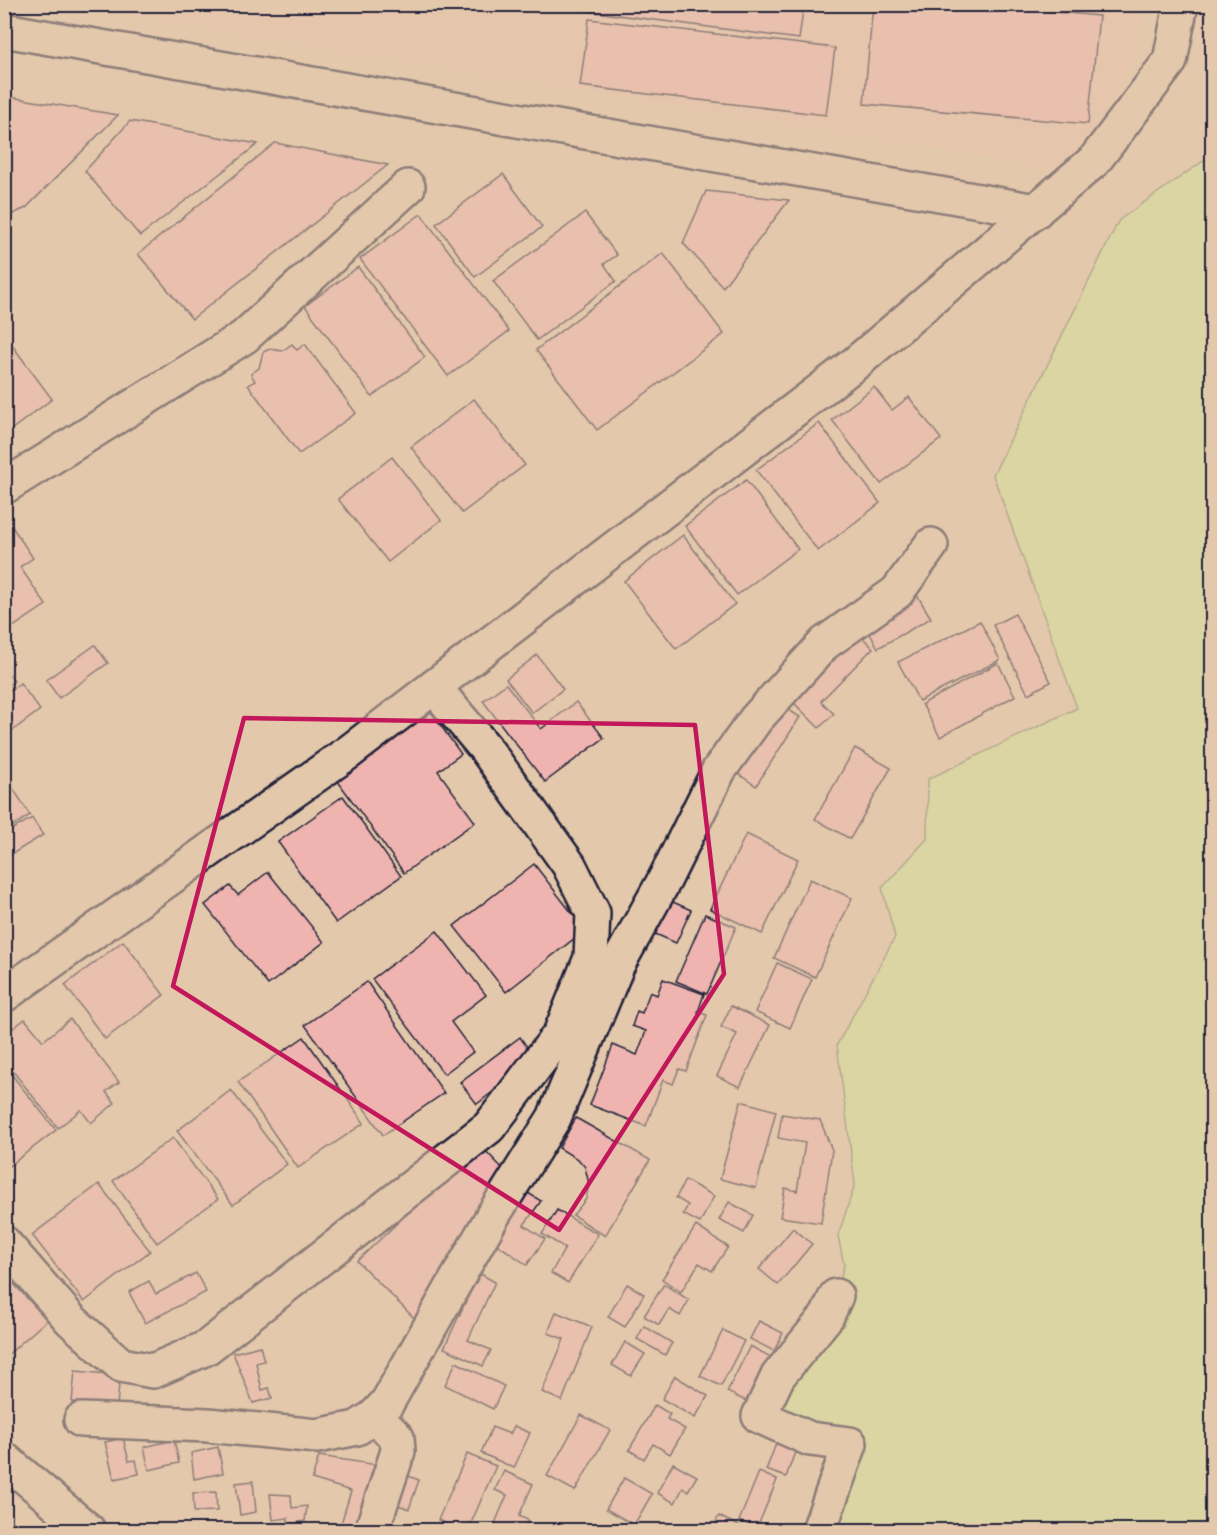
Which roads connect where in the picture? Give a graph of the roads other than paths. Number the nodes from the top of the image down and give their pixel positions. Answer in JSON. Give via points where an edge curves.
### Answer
{"nodes":[{"id":1,"x":1181,"y":4,"type":"edge"},
{"id":2,"x":4,"y":30,"type":"edge"},
{"id":3,"x":408,"y":187,"type":"dead end"},
{"id":4,"x":1036,"y":211,"type":"junction"},
{"id":5,"x":4,"y":487,"type":"edge"},
{"id":6,"x":931,"y":545,"type":"dead end"},
{"id":7,"x":434,"y":687,"type":"junction"},
{"id":8,"x":4,"y":995,"type":"edge"},
{"id":9,"x":4,"y":1243,"type":"edge"},
{"id":10,"x":836,"y":1296,"type":"dead end"},
{"id":11,"x":375,"y":1416,"type":"junction"},
{"id":12,"x":81,"y":1420,"type":"dead end"},
{"id":13,"x":4,"y":1458,"type":"edge"},
{"id":14,"x":88,"y":1530,"type":"edge"},
{"id":15,"x":372,"y":1530,"type":"edge"},
{"id":16,"x":819,"y":1530,"type":"edge"}],
"edges":[{"from":1,"to":4,"type":"street","via":[[1170,61],[1094,161]]},
{"from":2,"to":4,"type":"street"},
{"from":3,"to":5,"type":"street","via":[[244,337]]},
{"from":4,"to":7,"type":"street","via":[[857,363]]},
{"from":6,"to":11,"type":"street","via":[[897,592],[825,643],[756,719],[719,770],[618,964],[554,1118],[492,1217],[387,1403]]},
{"from":7,"to":8,"type":"street","via":[[349,752]]},
{"from":7,"to":9,"type":"street","via":[[485,748],[569,865],[593,913],[591,958],[560,1034],[489,1127],[206,1348],[153,1371],[121,1365],[71,1320]]},
{"from":10,"to":16,"type":"street","via":[[827,1316],[777,1376],[759,1416],[810,1440],[850,1444]]},
{"from":11,"to":12,"type":"street","via":[[357,1428],[317,1436],[208,1425]]},
{"from":11,"to":15,"type":"street","via":[[397,1438],[398,1451]]},
{"from":13,"to":14,"type":"street"}]}
